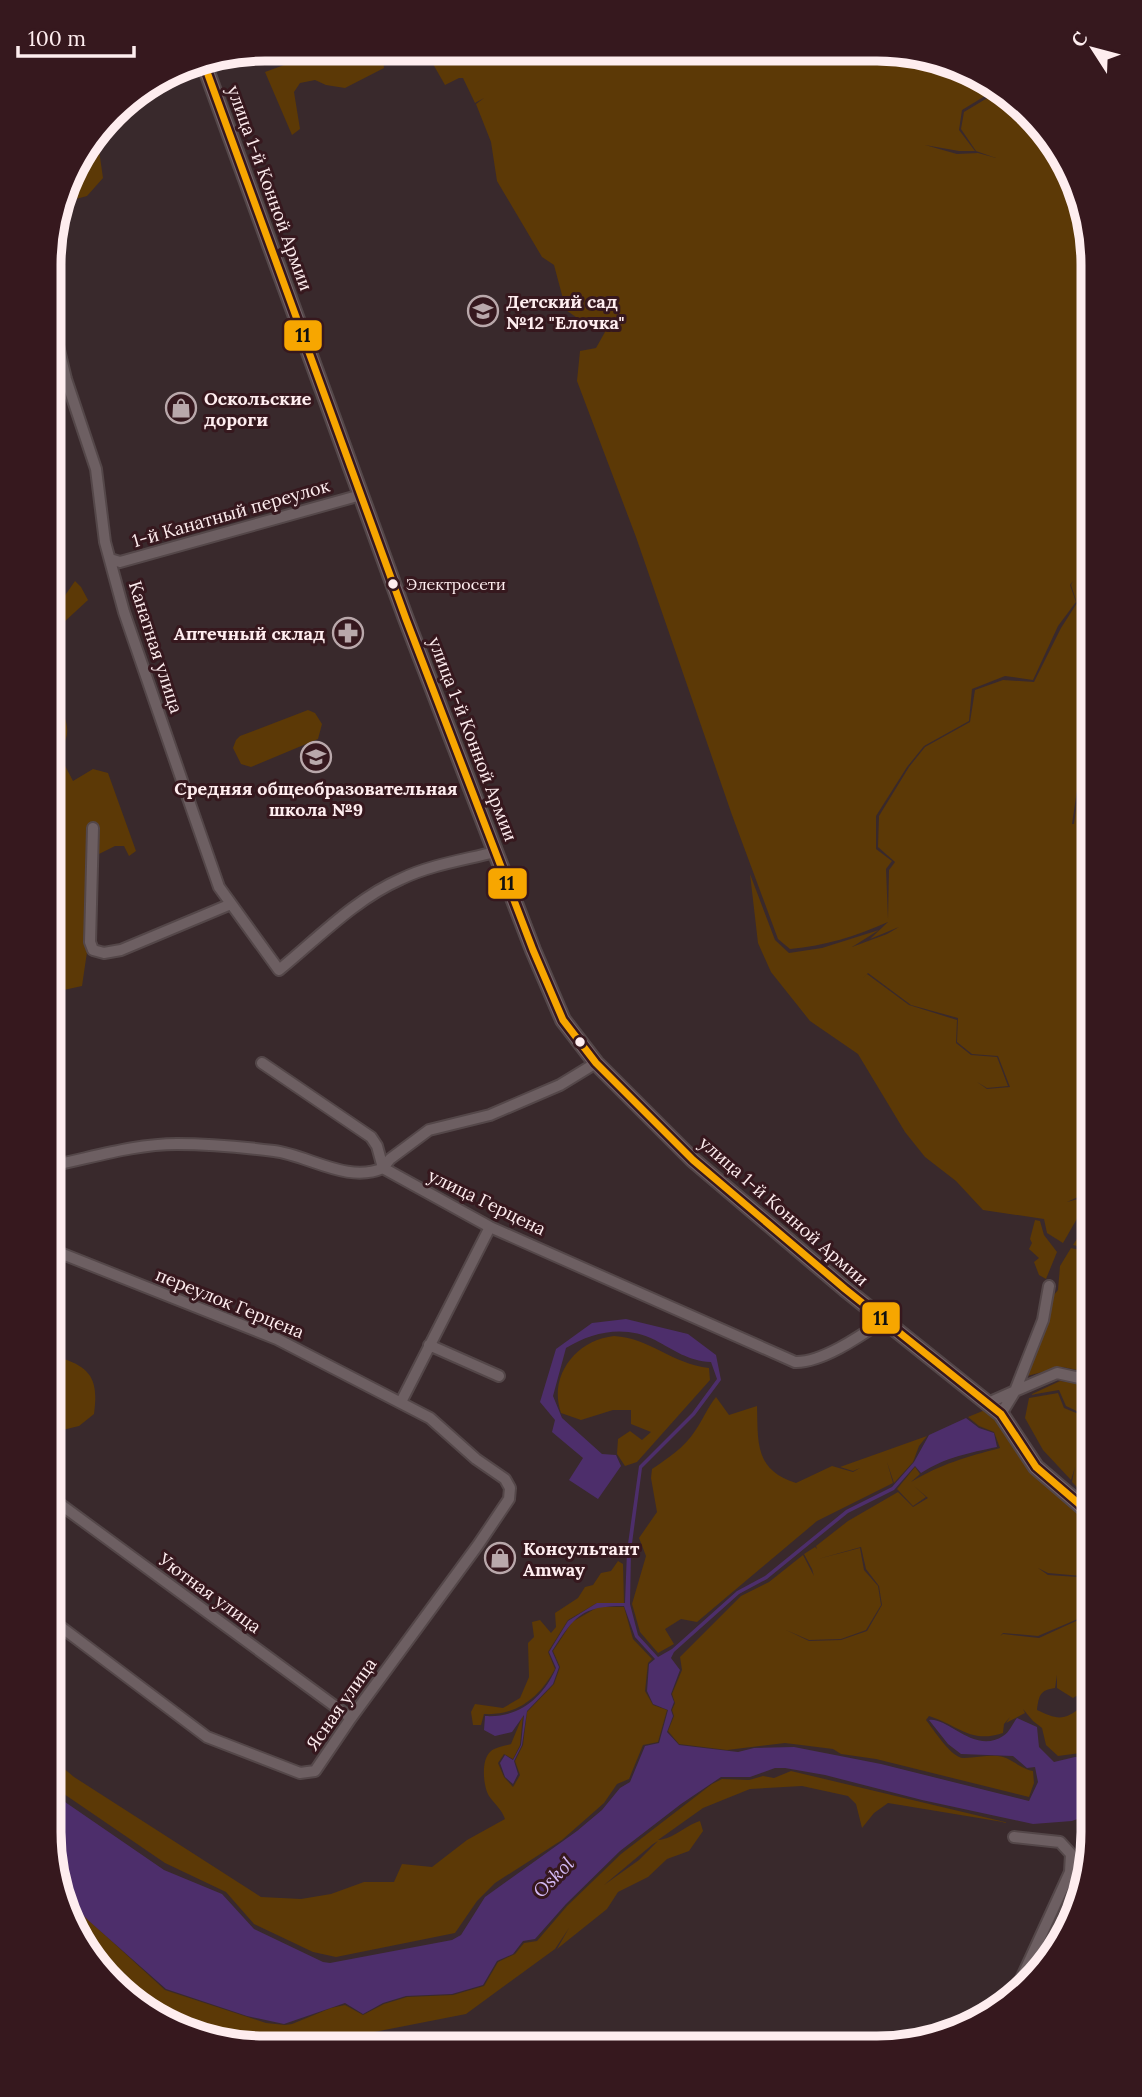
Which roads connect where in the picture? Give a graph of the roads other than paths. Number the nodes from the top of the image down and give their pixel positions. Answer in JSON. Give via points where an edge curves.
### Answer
{"nodes":[{"id":1,"x":206,"y":70,"type":"edge"},
{"id":2,"x":61,"y":358,"type":"edge"},
{"id":3,"x":361,"y":495,"type":"junction"},
{"id":4,"x":110,"y":559,"type":"junction"},
{"id":5,"x":93,"y":828,"type":"dead end"},
{"id":6,"x":495,"y":852,"type":"junction"},
{"id":7,"x":231,"y":904,"type":"junction"},
{"id":8,"x":262,"y":1063,"type":"dead end"},
{"id":9,"x":596,"y":1063,"type":"junction"},
{"id":10,"x":61,"y":1164,"type":"edge"},
{"id":11,"x":383,"y":1168,"type":"junction"},
{"id":12,"x":490,"y":1227,"type":"junction"},
{"id":13,"x":61,"y":1253,"type":"edge"},
{"id":14,"x":1049,"y":1286,"type":"dead end"},
{"id":15,"x":884,"y":1320,"type":"junction"},
{"id":16,"x":429,"y":1345,"type":"junction"},
{"id":17,"x":499,"y":1376,"type":"dead end"},
{"id":18,"x":1080,"y":1378,"type":"edge"},
{"id":19,"x":1015,"y":1391,"type":"junction"},
{"id":20,"x":401,"y":1402,"type":"junction"},
{"id":21,"x":988,"y":1403,"type":"junction"},
{"id":22,"x":1001,"y":1414,"type":"junction"},
{"id":23,"x":430,"y":1418,"type":"joint"},
{"id":24,"x":61,"y":1505,"type":"edge"},
{"id":25,"x":1080,"y":1505,"type":"edge"},
{"id":26,"x":61,"y":1627,"type":"edge"},
{"id":27,"x":351,"y":1718,"type":"junction"},
{"id":28,"x":1014,"y":1837,"type":"dead end"},
{"id":29,"x":1024,"y":1972,"type":"edge"}],
"edges":[{"from":1,"to":3,"type":"main road","name":"улица 1-й Конной Армии"},
{"from":2,"to":4,"type":"street","name":"Канатная улица","via":[[96,469]]},
{"from":3,"to":4,"type":"street","name":"1-й Канатный переулок","via":[[120,562]]},
{"from":3,"to":6,"type":"main road","name":"улица 1-й Конной Армии"},
{"from":4,"to":7,"type":"street","name":"Канатная улица","via":[[219,887]]},
{"from":5,"to":7,"type":"street","via":[[93,950],[121,950]]},
{"from":6,"to":7,"type":"street","name":"Канатная улица","via":[[432,868],[383,888],[279,970]]},
{"from":6,"to":9,"type":"main road","name":"улица 1-й Конной Армии","via":[[547,986],[564,1020]]},
{"from":8,"to":11,"type":"street","via":[[371,1137]]},
{"from":9,"to":11,"type":"street","via":[[560,1085],[490,1115],[429,1130]]},
{"from":9,"to":15,"type":"main road","name":"улица 1-й Конной Армии","via":[[693,1160]]},
{"from":10,"to":11,"type":"street","via":[[175,1144],[277,1151],[339,1170],[372,1173]]},
{"from":11,"to":12,"type":"street","name":"улица Герцена"},
{"from":12,"to":15,"type":"street","name":"улица Герцена","via":[[795,1362],[808,1363]]},
{"from":12,"to":16,"type":"street"},
{"from":13,"to":20,"type":"street","name":"переулок Герцена","via":[[277,1339]]},
{"from":14,"to":19,"type":"street","via":[[1043,1320]]},
{"from":15,"to":21,"type":"main road","name":"улица 1-й Конной Армии"},
{"from":16,"to":17,"type":"street"},
{"from":16,"to":20,"type":"street"},
{"from":18,"to":19,"type":"street","via":[[1058,1373]]},
{"from":19,"to":21,"type":"street"},
{"from":19,"to":22,"type":"street"},
{"from":20,"to":23,"type":"street","name":"переулок Герцена"},
{"from":21,"to":22,"type":"main road","name":"улица 1-й Конной Армии"},
{"from":22,"to":25,"type":"main road","name":"улица 1-й Конной Армии","via":[[1036,1467]]},
{"from":23,"to":27,"type":"street","name":"Ясная улица","via":[[505,1479],[509,1499]]},
{"from":24,"to":27,"type":"street","name":"Уютная улица"},
{"from":26,"to":27,"type":"street","name":"Ясная улица","via":[[207,1737],[300,1773],[315,1771]]},
{"from":28,"to":29,"type":"street","via":[[1060,1842],[1071,1854],[1070,1872]]}]}
